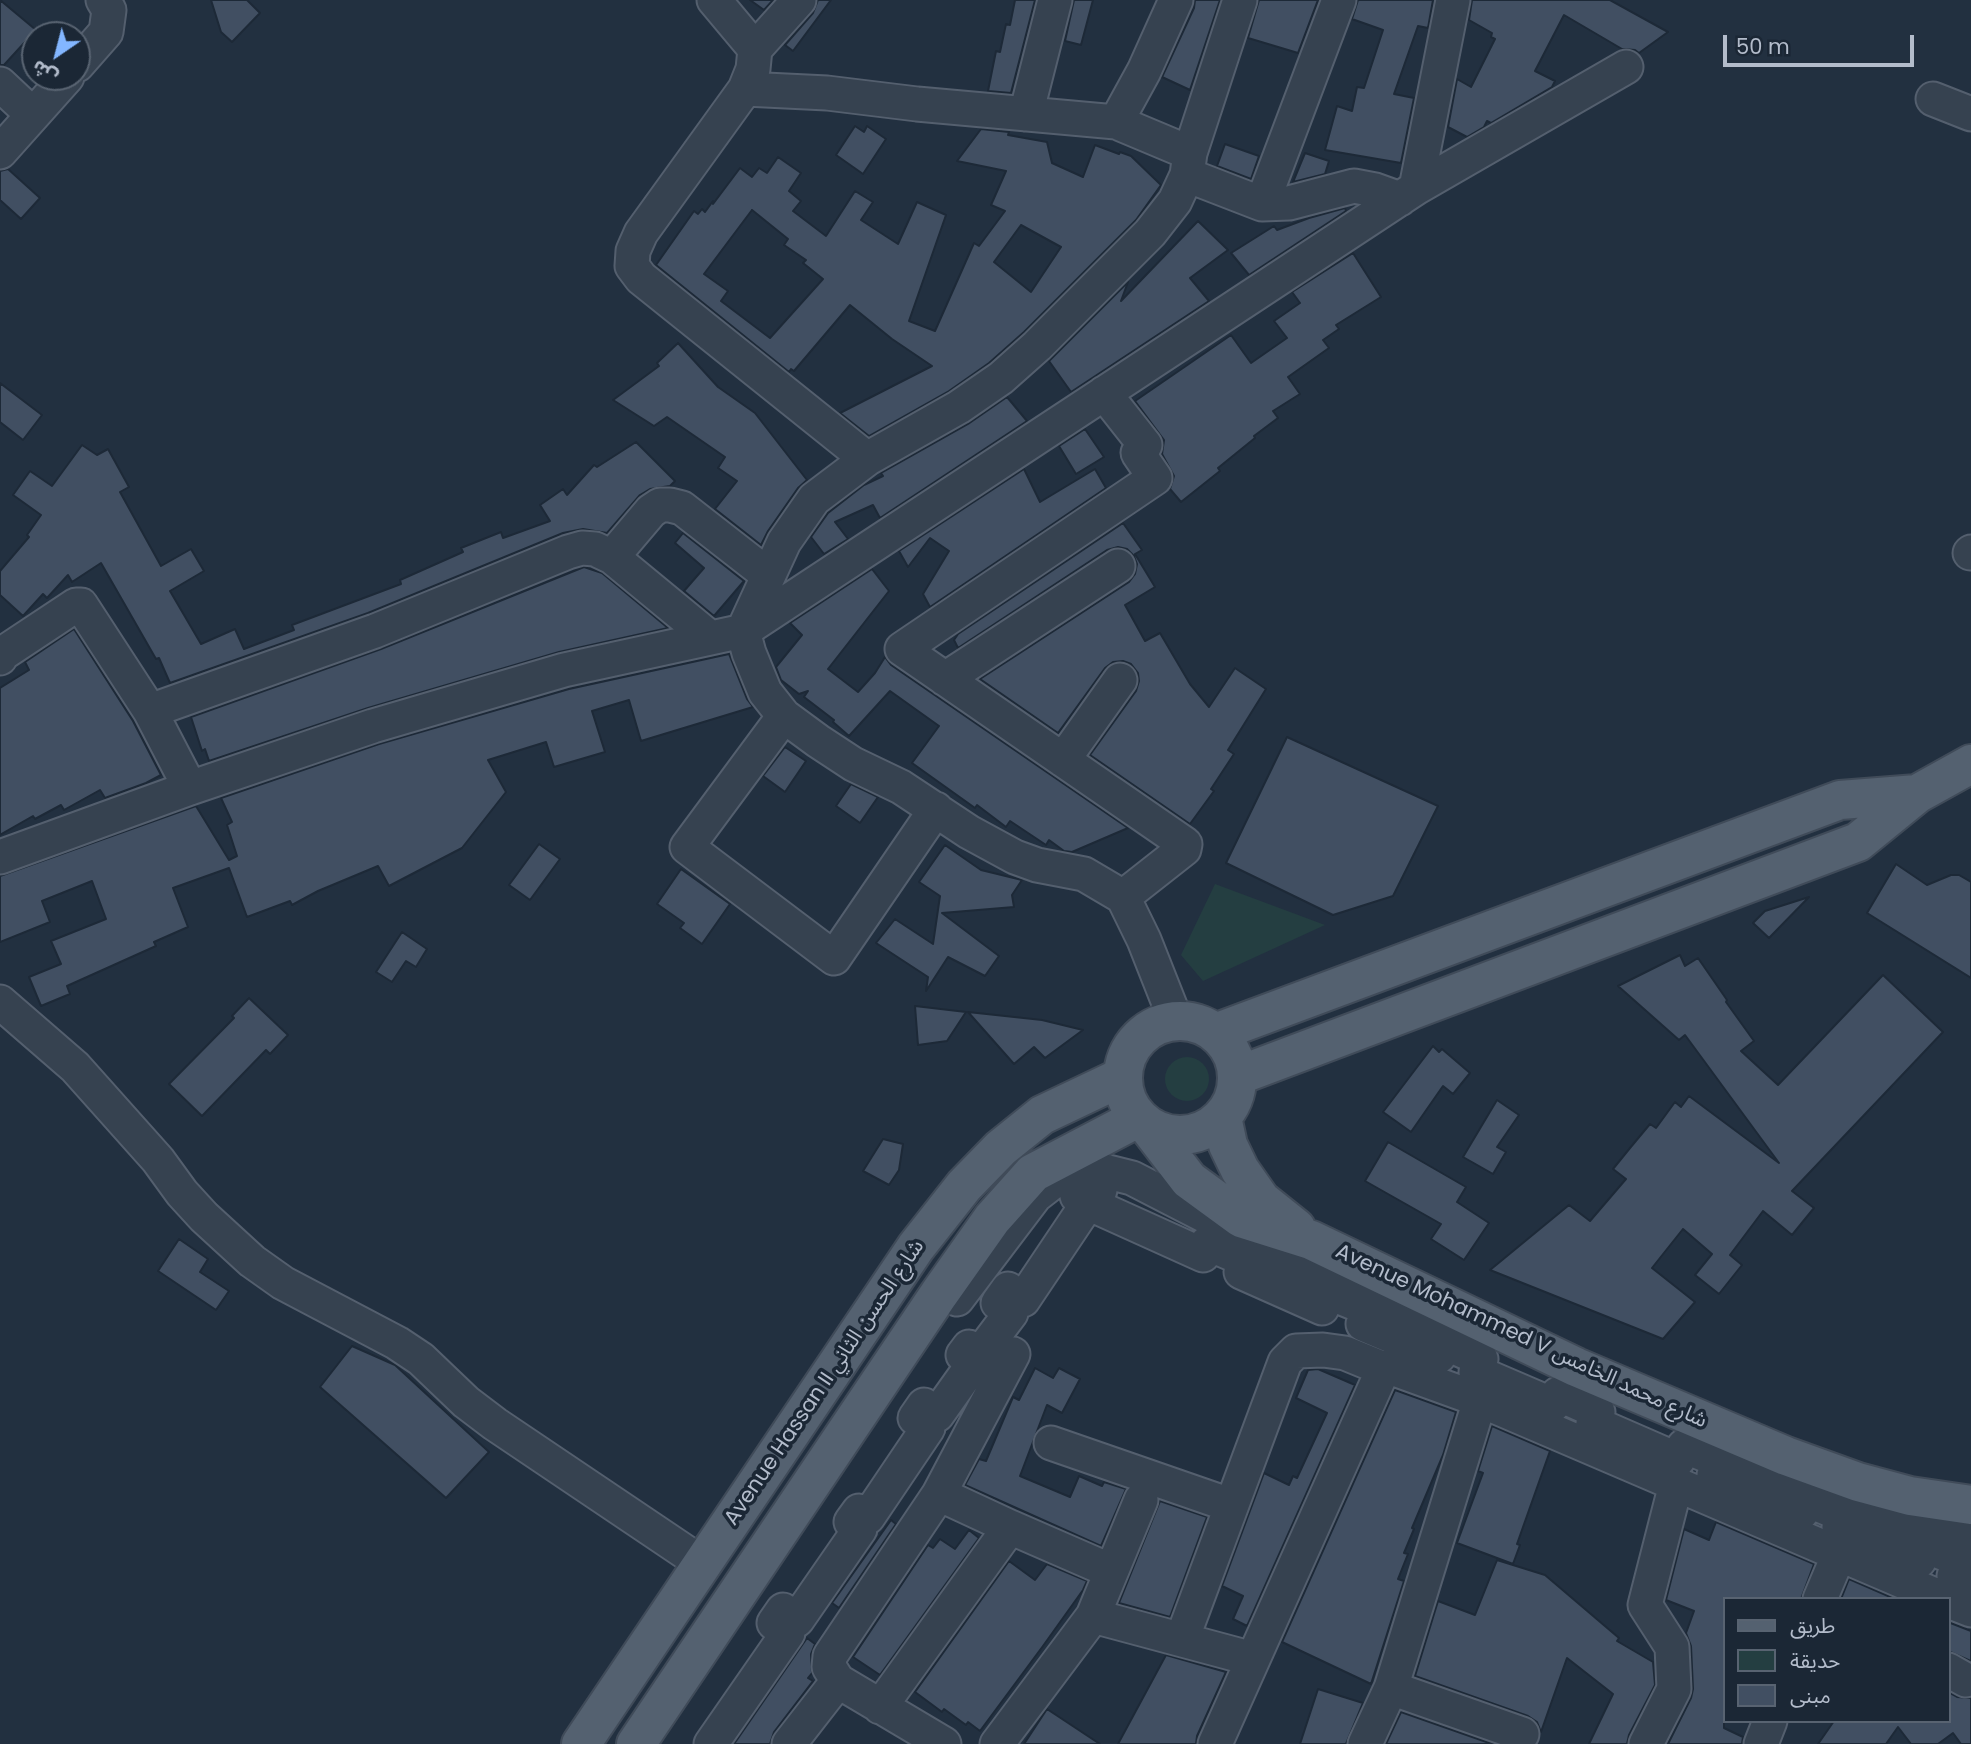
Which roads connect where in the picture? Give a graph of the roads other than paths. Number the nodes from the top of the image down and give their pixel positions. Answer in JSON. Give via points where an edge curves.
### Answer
{"nodes":[{"id":1,"x":103,"y":0,"type":"edge"},
{"id":2,"x":714,"y":0,"type":"edge"},
{"id":3,"x":799,"y":0,"type":"edge"},
{"id":4,"x":1055,"y":0,"type":"edge"},
{"id":5,"x":1176,"y":0,"type":"edge"},
{"id":6,"x":1240,"y":0,"type":"edge"},
{"id":7,"x":1339,"y":0,"type":"edge"},
{"id":8,"x":1453,"y":0,"type":"edge"},
{"id":9,"x":91,"y":49,"type":"edge"},
{"id":10,"x":755,"y":49,"type":"junction"},
{"id":11,"x":1626,"y":67,"type":"dead end"},
{"id":12,"x":0,"y":84,"type":"edge"},
{"id":13,"x":745,"y":89,"type":"junction"},
{"id":14,"x":54,"y":91,"type":"edge"},
{"id":15,"x":1933,"y":99,"type":"dead end"},
{"id":16,"x":1026,"y":114,"type":"junction"},
{"id":17,"x":1971,"y":114,"type":"edge"},
{"id":18,"x":33,"y":115,"type":"junction"},
{"id":19,"x":1116,"y":122,"type":"junction"},
{"id":20,"x":0,"y":152,"type":"edge"},
{"id":21,"x":1188,"y":164,"type":"junction"},
{"id":22,"x":1408,"y":193,"type":"junction"},
{"id":23,"x":1262,"y":204,"type":"junction"},
{"id":24,"x":1104,"y":393,"type":"junction"},
{"id":25,"x":867,"y":459,"type":"junction"},
{"id":26,"x":612,"y":557,"type":"junction"},
{"id":27,"x":1118,"y":566,"type":"dead end"},
{"id":28,"x":768,"y":575,"type":"junction"},
{"id":29,"x":743,"y":631,"type":"junction"},
{"id":30,"x":709,"y":638,"type":"junction"},
{"id":31,"x":1,"y":655,"type":"edge"},
{"id":32,"x":945,"y":679,"type":"junction"},
{"id":33,"x":1120,"y":680,"type":"dead end"},
{"id":34,"x":150,"y":711,"type":"junction"},
{"id":35,"x":785,"y":716,"type":"junction"},
{"id":36,"x":1063,"y":760,"type":"junction"},
{"id":37,"x":1971,"y":764,"type":"edge"},
{"id":38,"x":190,"y":788,"type":"junction"},
{"id":39,"x":1917,"y":794,"type":"junction"},
{"id":40,"x":936,"y":809,"type":"junction"},
{"id":41,"x":0,"y":857,"type":"edge"},
{"id":42,"x":1123,"y":897,"type":"junction"},
{"id":43,"x":0,"y":1002,"type":"edge"},
{"id":44,"x":1176,"y":1021,"type":"junction"},
{"id":45,"x":1215,"y":1033,"type":"junction"},
{"id":46,"x":1237,"y":1076,"type":"junction"},
{"id":47,"x":1122,"y":1077,"type":"junction"},
{"id":48,"x":1222,"y":1117,"type":"junction"},
{"id":49,"x":1142,"y":1121,"type":"junction"},
{"id":50,"x":1311,"y":1240,"type":"junction"},
{"id":51,"x":1013,"y":1354,"type":"dead end"},
{"id":52,"x":1384,"y":1369,"type":"junction"},
{"id":53,"x":1480,"y":1400,"type":"junction"},
{"id":54,"x":1051,"y":1443,"type":"dead end"},
{"id":55,"x":1676,"y":1484,"type":"junction"},
{"id":56,"x":939,"y":1494,"type":"junction"},
{"id":57,"x":1142,"y":1500,"type":"dead end"},
{"id":58,"x":1230,"y":1505,"type":"junction"},
{"id":59,"x":1971,"y":1505,"type":"edge"},
{"id":60,"x":1010,"y":1527,"type":"junction"},
{"id":61,"x":1971,"y":1533,"type":"edge"},
{"id":62,"x":1839,"y":1554,"type":"junction"},
{"id":63,"x":703,"y":1564,"type":"junction"},
{"id":64,"x":1111,"y":1571,"type":"junction"},
{"id":65,"x":1971,"y":1584,"type":"edge"},
{"id":66,"x":1821,"y":1597,"type":"edge"},
{"id":67,"x":1939,"y":1597,"type":"edge"},
{"id":68,"x":1950,"y":1602,"type":"edge"},
{"id":69,"x":1971,"y":1611,"type":"edge"},
{"id":70,"x":1093,"y":1616,"type":"junction"},
{"id":71,"x":1182,"y":1639,"type":"junction"},
{"id":72,"x":1253,"y":1659,"type":"junction"},
{"id":73,"x":838,"y":1681,"type":"junction"},
{"id":74,"x":1391,"y":1688,"type":"junction"},
{"id":75,"x":880,"y":1707,"type":"junction"},
{"id":76,"x":1769,"y":1723,"type":"edge"},
{"id":77,"x":1522,"y":1734,"type":"dead end"},
{"id":78,"x":581,"y":1744,"type":"edge"},
{"id":79,"x":636,"y":1744,"type":"edge"},
{"id":80,"x":649,"y":1744,"type":"edge"},
{"id":81,"x":711,"y":1744,"type":"edge"},
{"id":82,"x":789,"y":1744,"type":"edge"},
{"id":83,"x":944,"y":1744,"type":"edge"},
{"id":84,"x":997,"y":1744,"type":"edge"},
{"id":85,"x":1216,"y":1744,"type":"edge"},
{"id":86,"x":1365,"y":1744,"type":"edge"},
{"id":87,"x":1646,"y":1744,"type":"edge"},
{"id":88,"x":1761,"y":1744,"type":"edge"}],
"edges":[{"from":1,"to":9,"type":"street","via":[[108,10],[106,32]]},
{"from":2,"to":10,"type":"street"},
{"from":3,"to":10,"type":"street"},
{"from":4,"to":16,"type":"street"},
{"from":5,"to":19,"type":"street"},
{"from":6,"to":21,"type":"street"},
{"from":7,"to":23,"type":"street"},
{"from":8,"to":22,"type":"street"},
{"from":10,"to":13,"type":"street"},
{"from":11,"to":22,"type":"street"},
{"from":12,"to":18,"type":"street"},
{"from":13,"to":16,"type":"street"},
{"from":13,"to":25,"type":"street","via":[[641,233],[632,266],[641,278]]},
{"from":14,"to":18,"type":"street"},
{"from":15,"to":17,"type":"street"},
{"from":16,"to":19,"type":"street"},
{"from":18,"to":20,"type":"street"},
{"from":19,"to":21,"type":"street"},
{"from":21,"to":23,"type":"street"},
{"from":21,"to":25,"type":"street","via":[[1175,201],[1150,233],[1010,370],[959,407]]},
{"from":22,"to":23,"type":"street","via":[[1354,186],[1289,203]]},
{"from":22,"to":24,"type":"street"},
{"from":24,"to":29,"type":"street"},
{"from":24,"to":32,"type":"street","via":[[1145,445],[1138,453],[1155,478],[902,649]]},
{"from":25,"to":28,"type":"street","via":[[814,499]]},
{"from":26,"to":28,"type":"street","via":[[651,511],[670,505],[682,508]]},
{"from":26,"to":30,"type":"street"},
{"from":26,"to":34,"type":"street","via":[[595,549],[568,552],[375,631]]},
{"from":27,"to":32,"type":"street"},
{"from":28,"to":29,"type":"street"},
{"from":29,"to":30,"type":"street"},
{"from":29,"to":35,"type":"street","via":[[765,692]]},
{"from":30,"to":38,"type":"street","via":[[564,670],[373,726]]},
{"from":31,"to":34,"type":"street","via":[[81,605]]},
{"from":32,"to":36,"type":"street"},
{"from":33,"to":36,"type":"street"},
{"from":34,"to":38,"type":"street"},
{"from":35,"to":40,"type":"street","via":[[853,764]]},
{"from":35,"to":40,"type":"street","via":[[687,847],[834,958]]},
{"from":36,"to":42,"type":"street","via":[[1185,844]]},
{"from":37,"to":39,"type":"main road"},
{"from":38,"to":41,"type":"street"},
{"from":39,"to":45,"type":"main road","via":[[1840,800]]},
{"from":39,"to":46,"type":"main road","via":[[1858,842]]},
{"from":40,"to":42,"type":"street","via":[[1015,857],[1084,874]]},
{"from":42,"to":44,"type":"street"},
{"from":43,"to":63,"type":"street","via":[[75,1067],[182,1193],[252,1261],[421,1359],[495,1424]]},
{"from":44,"to":45,"type":"main road"},
{"from":44,"to":47,"type":"main road","via":[[1138,1038],[1129,1050]]},
{"from":45,"to":46,"type":"main road","via":[[1230,1052]]},
{"from":46,"to":48,"type":"main road","via":[[1231,1105]]},
{"from":47,"to":49,"type":"main road","via":[[1126,1099]]},
{"from":47,"to":63,"type":"main road","name":"Avenue Hassan II شارع الحسن الثاني","via":[[1042,1115],[964,1186],[916,1247]]},
{"from":48,"to":49,"type":"main road","via":[[1194,1134],[1177,1135]]},
{"from":48,"to":50,"type":"main road","name":"Avenue Mohammed V شارع محمد الخامس","via":[[1228,1145],[1261,1200]]},
{"from":49,"to":50,"type":"main road","name":"Avenue Mohammed V شارع محمد الخامس","via":[[1189,1180],[1241,1218]]},
{"from":49,"to":79,"type":"main road","via":[[1033,1173],[992,1219]]},
{"from":50,"to":59,"type":"main road","name":"Avenue Mohammed V شارع محمد الخامس","via":[[1576,1367],[1786,1456],[1910,1496]]},
{"from":51,"to":56,"type":"street"},
{"from":52,"to":53,"type":"street","via":[[1394,1368]]},
{"from":52,"to":58,"type":"street","via":[[1345,1353],[1323,1350],[1296,1352],[1284,1362]]},
{"from":52,"to":72,"type":"street"},
{"from":53,"to":55,"type":"street"},
{"from":53,"to":74,"type":"street"},
{"from":54,"to":58,"type":"street"},
{"from":55,"to":62,"type":"street"},
{"from":55,"to":87,"type":"street","via":[[1646,1605],[1672,1647],[1674,1689]]},
{"from":56,"to":60,"type":"street"},
{"from":56,"to":73,"type":"street","via":[[830,1656],[829,1667]]},
{"from":57,"to":64,"type":"street"},
{"from":58,"to":71,"type":"street"},
{"from":60,"to":64,"type":"street"},
{"from":60,"to":75,"type":"street"},
{"from":61,"to":80,"type":"street","via":[[1892,1519],[1846,1505],[1656,1429],[1504,1364],[1132,1178],[1111,1171],[1082,1170],[1053,1182],[1035,1196],[944,1316]]},
{"from":62,"to":66,"type":"street"},
{"from":62,"to":67,"type":"street"},
{"from":63,"to":78,"type":"main road","name":"Avenue Hassan II شارع الحسن الثاني"},
{"from":64,"to":70,"type":"street"},
{"from":65,"to":81,"type":"street","via":[[1954,1576],[1960,1560],[1925,1546],[1919,1561],[1839,1527],[1843,1515],[1807,1500],[1802,1512],[1714,1475],[1720,1461],[1684,1446],[1678,1460],[1593,1423],[1598,1412],[1558,1394],[1553,1405],[1476,1372],[1481,1359],[1445,1343],[1439,1356],[1363,1324],[1369,1309],[1327,1292],[1322,1308],[1241,1272],[1246,1260],[1207,1243],[1203,1255],[1102,1210],[1090,1204],[1100,1190],[1087,1182],[1077,1196],[1088,1203],[1023,1300],[1008,1289],[998,1303],[1011,1313],[979,1354],[969,1347],[963,1355],[974,1363],[937,1415],[924,1405],[915,1418],[928,1428],[868,1517],[859,1511],[851,1522],[860,1529],[797,1620],[783,1610],[774,1623],[788,1633]]},
{"from":68,"to":69,"type":"street"},
{"from":70,"to":71,"type":"street"},
{"from":70,"to":84,"type":"street"},
{"from":71,"to":72,"type":"street"},
{"from":72,"to":85,"type":"street"},
{"from":73,"to":75,"type":"street"},
{"from":73,"to":82,"type":"street"},
{"from":74,"to":77,"type":"street"},
{"from":74,"to":86,"type":"street"},
{"from":75,"to":83,"type":"street"},
{"from":76,"to":88,"type":"street"}]}
